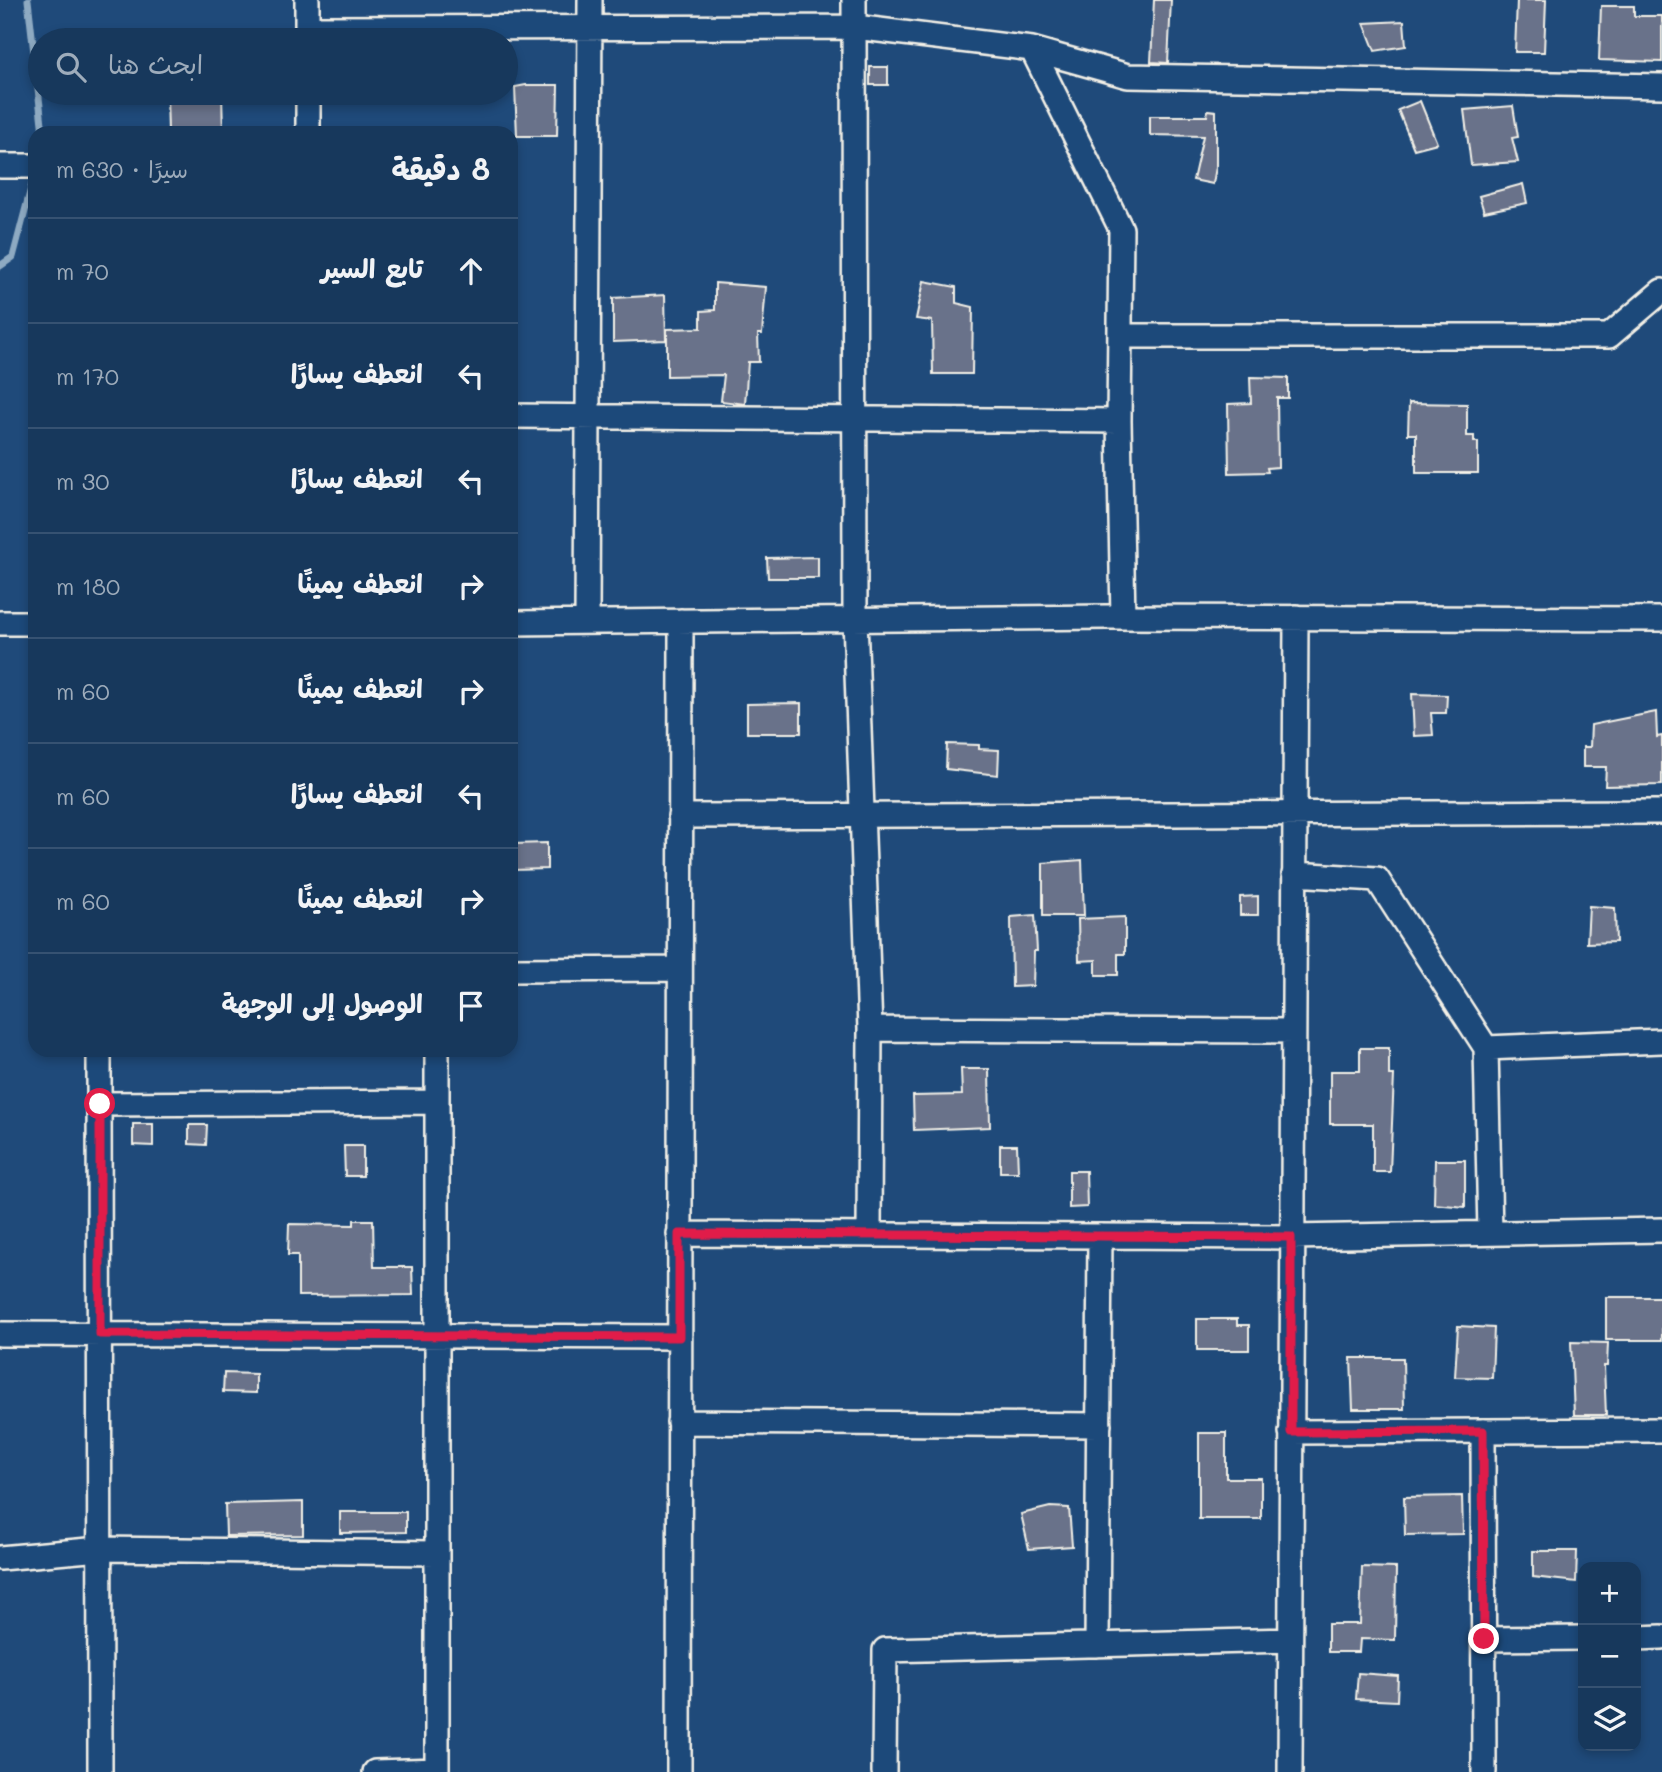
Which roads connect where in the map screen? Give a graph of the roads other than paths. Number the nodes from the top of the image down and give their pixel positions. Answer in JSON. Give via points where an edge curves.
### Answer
{"nodes":[{"id":1,"x":307,"y":0,"type":"edge"},
{"id":2,"x":590,"y":0,"type":"edge"},
{"id":3,"x":855,"y":0,"type":"edge"},
{"id":4,"x":855,"y":27,"type":"junction"},
{"id":5,"x":307,"y":28,"type":"edge"},
{"id":6,"x":589,"y":29,"type":"junction"},
{"id":7,"x":518,"y":30,"type":"edge"},
{"id":8,"x":1032,"y":49,"type":"junction"},
{"id":9,"x":1662,"y":86,"type":"edge"},
{"id":10,"x":307,"y":105,"type":"edge"},
{"id":11,"x":308,"y":126,"type":"edge"},
{"id":12,"x":0,"y":166,"type":"edge"},
{"id":13,"x":28,"y":166,"type":"edge"},
{"id":14,"x":1662,"y":290,"type":"edge"},
{"id":15,"x":1121,"y":336,"type":"junction"},
{"id":16,"x":518,"y":416,"type":"edge"},
{"id":17,"x":590,"y":417,"type":"junction"},
{"id":18,"x":855,"y":419,"type":"junction"},
{"id":19,"x":1119,"y":421,"type":"junction"},
{"id":20,"x":1123,"y":617,"type":"junction"},
{"id":21,"x":1296,"y":617,"type":"junction"},
{"id":22,"x":855,"y":619,"type":"junction"},
{"id":23,"x":1662,"y":619,"type":"edge"},
{"id":24,"x":681,"y":621,"type":"junction"},
{"id":25,"x":587,"y":622,"type":"junction"},
{"id":26,"x":0,"y":623,"type":"edge"},
{"id":27,"x":28,"y":623,"type":"edge"},
{"id":28,"x":518,"y":623,"type":"edge"},
{"id":29,"x":1662,"y":812,"type":"edge"},
{"id":30,"x":680,"y":816,"type":"junction"},
{"id":31,"x":1295,"y":816,"type":"junction"},
{"id":32,"x":864,"y":817,"type":"junction"},
{"id":33,"x":1294,"y":874,"type":"junction"},
{"id":34,"x":680,"y":969,"type":"junction"},
{"id":35,"x":518,"y":970,"type":"edge"},
{"id":36,"x":870,"y":1029,"type":"junction"},
{"id":37,"x":1293,"y":1031,"type":"junction"},
{"id":38,"x":1662,"y":1041,"type":"edge"},
{"id":39,"x":1486,"y":1048,"type":"junction"},
{"id":40,"x":99,"y":1057,"type":"edge"},
{"id":41,"x":437,"y":1057,"type":"edge"},
{"id":42,"x":437,"y":1102,"type":"junction"},
{"id":43,"x":100,"y":1104,"type":"junction"},
{"id":44,"x":1662,"y":1230,"type":"edge"},
{"id":45,"x":1490,"y":1233,"type":"junction"},
{"id":46,"x":679,"y":1234,"type":"junction"},
{"id":47,"x":869,"y":1234,"type":"junction"},
{"id":48,"x":1100,"y":1236,"type":"junction"},
{"id":49,"x":1291,"y":1237,"type":"junction"},
{"id":50,"x":0,"y":1334,"type":"edge"},
{"id":51,"x":100,"y":1334,"type":"junction"},
{"id":52,"x":435,"y":1335,"type":"junction"},
{"id":53,"x":679,"y":1337,"type":"junction"},
{"id":54,"x":679,"y":1422,"type":"junction"},
{"id":55,"x":1099,"y":1425,"type":"junction"},
{"id":56,"x":1662,"y":1430,"type":"edge"},
{"id":57,"x":1483,"y":1431,"type":"junction"},
{"id":58,"x":1291,"y":1432,"type":"junction"},
{"id":59,"x":100,"y":1549,"type":"junction"},
{"id":60,"x":435,"y":1553,"type":"junction"},
{"id":61,"x":0,"y":1558,"type":"edge"},
{"id":62,"x":1662,"y":1637,"type":"edge"},
{"id":63,"x":1578,"y":1638,"type":"edge"},
{"id":64,"x":1641,"y":1638,"type":"edge"},
{"id":65,"x":1484,"y":1639,"type":"junction"},
{"id":66,"x":1290,"y":1640,"type":"junction"},
{"id":67,"x":1097,"y":1645,"type":"junction"},
{"id":68,"x":437,"y":1771,"type":"edge"},
{"id":69,"x":100,"y":1772,"type":"edge"},
{"id":70,"x":375,"y":1772,"type":"edge"},
{"id":71,"x":679,"y":1772,"type":"edge"},
{"id":72,"x":884,"y":1772,"type":"edge"},
{"id":73,"x":1290,"y":1772,"type":"edge"},
{"id":74,"x":1484,"y":1772,"type":"edge"}],
"edges":[{"from":1,"to":5,"type":"street"},
{"from":2,"to":6,"type":"street"},
{"from":3,"to":4,"type":"street"},
{"from":4,"to":6,"type":"street"},
{"from":4,"to":8,"type":"street"},
{"from":4,"to":18,"type":"street"},
{"from":6,"to":7,"type":"street"},
{"from":6,"to":17,"type":"street"},
{"from":8,"to":9,"type":"street","via":[[1128,76]]},
{"from":8,"to":15,"type":"street","via":[[1121,229]]},
{"from":10,"to":11,"type":"street"},
{"from":12,"to":13,"type":"street"},
{"from":14,"to":15,"type":"street","via":[[1609,336]]},
{"from":15,"to":19,"type":"street"},
{"from":16,"to":17,"type":"street"},
{"from":17,"to":18,"type":"street"},
{"from":17,"to":25,"type":"street"},
{"from":18,"to":19,"type":"street"},
{"from":18,"to":22,"type":"street"},
{"from":19,"to":20,"type":"street"},
{"from":20,"to":21,"type":"street"},
{"from":20,"to":22,"type":"street"},
{"from":21,"to":23,"type":"street"},
{"from":21,"to":31,"type":"street"},
{"from":22,"to":24,"type":"street"},
{"from":22,"to":32,"type":"street"},
{"from":24,"to":25,"type":"street"},
{"from":24,"to":30,"type":"street"},
{"from":25,"to":28,"type":"street"},
{"from":26,"to":27,"type":"street"},
{"from":29,"to":31,"type":"street"},
{"from":30,"to":32,"type":"street"},
{"from":30,"to":34,"type":"street"},
{"from":31,"to":32,"type":"street"},
{"from":31,"to":33,"type":"street"},
{"from":32,"to":36,"type":"street"},
{"from":33,"to":37,"type":"street"},
{"from":33,"to":39,"type":"street","via":[[1377,879]]},
{"from":34,"to":35,"type":"street"},
{"from":34,"to":46,"type":"street"},
{"from":36,"to":37,"type":"street"},
{"from":36,"to":47,"type":"street"},
{"from":37,"to":49,"type":"street"},
{"from":38,"to":39,"type":"street"},
{"from":39,"to":45,"type":"street"},
{"from":40,"to":43,"type":"street"},
{"from":41,"to":42,"type":"street"},
{"from":42,"to":43,"type":"street"},
{"from":42,"to":52,"type":"street"},
{"from":43,"to":51,"type":"street"},
{"from":44,"to":45,"type":"street"},
{"from":45,"to":49,"type":"street"},
{"from":46,"to":47,"type":"street"},
{"from":46,"to":53,"type":"street"},
{"from":47,"to":48,"type":"street"},
{"from":48,"to":49,"type":"street"},
{"from":48,"to":55,"type":"street"},
{"from":49,"to":58,"type":"street"},
{"from":50,"to":51,"type":"street"},
{"from":51,"to":52,"type":"street"},
{"from":51,"to":59,"type":"street"},
{"from":52,"to":53,"type":"street"},
{"from":52,"to":60,"type":"street"},
{"from":53,"to":54,"type":"street"},
{"from":54,"to":55,"type":"street"},
{"from":54,"to":71,"type":"street"},
{"from":55,"to":67,"type":"street"},
{"from":56,"to":57,"type":"street"},
{"from":57,"to":58,"type":"street"},
{"from":57,"to":65,"type":"street"},
{"from":58,"to":66,"type":"street"},
{"from":59,"to":60,"type":"street"},
{"from":59,"to":61,"type":"street"},
{"from":59,"to":69,"type":"street"},
{"from":60,"to":68,"type":"street"},
{"from":62,"to":64,"type":"street"},
{"from":63,"to":65,"type":"street"},
{"from":65,"to":74,"type":"street"},
{"from":66,"to":67,"type":"street"},
{"from":66,"to":73,"type":"street"},
{"from":67,"to":72,"type":"street","via":[[885,1650]]},
{"from":68,"to":70,"type":"street"}]}
